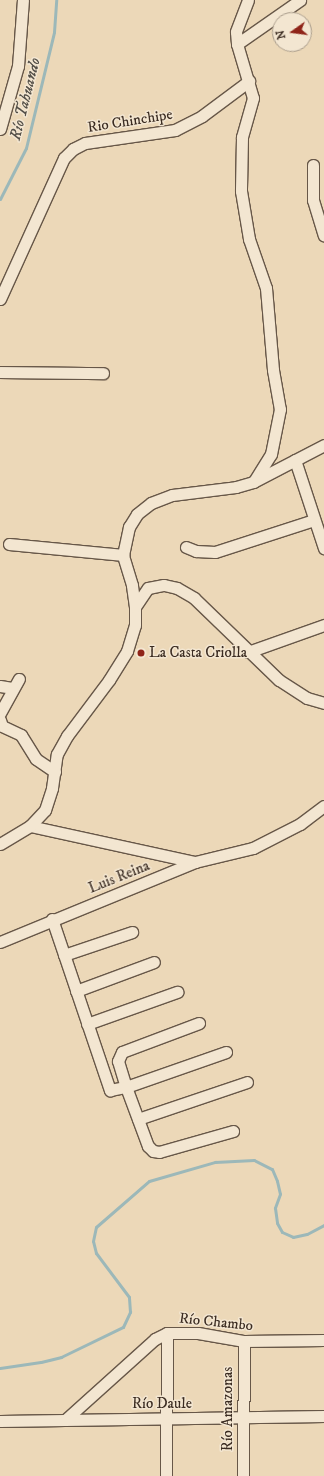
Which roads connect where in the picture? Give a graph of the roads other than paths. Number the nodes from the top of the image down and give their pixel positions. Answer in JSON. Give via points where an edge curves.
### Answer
{"nodes":[{"id":1,"x":23,"y":0,"type":"edge"},
{"id":2,"x":248,"y":0,"type":"edge"},
{"id":3,"x":300,"y":0,"type":"edge"},
{"id":4,"x":237,"y":44,"type":"junction"},
{"id":5,"x":249,"y":81,"type":"junction"},
{"id":6,"x":0,"y":129,"type":"edge"},
{"id":7,"x":313,"y":165,"type":"dead end"},
{"id":8,"x":324,"y":195,"type":"edge"},
{"id":9,"x":313,"y":200,"type":"junction"},
{"id":10,"x":324,"y":235,"type":"edge"},
{"id":11,"x":0,"y":299,"type":"edge"},
{"id":12,"x":0,"y":372,"type":"edge"},
{"id":13,"x":103,"y":373,"type":"dead end"},
{"id":14,"x":324,"y":445,"type":"edge"},
{"id":15,"x":295,"y":460,"type":"junction"},
{"id":16,"x":253,"y":482,"type":"junction"},
{"id":17,"x":314,"y":520,"type":"junction"},
{"id":18,"x":9,"y":544,"type":"dead end"},
{"id":19,"x":186,"y":547,"type":"dead end"},
{"id":20,"x":324,"y":548,"type":"edge"},
{"id":21,"x":123,"y":556,"type":"junction"},
{"id":22,"x":135,"y":607,"type":"junction"},
{"id":23,"x":324,"y":625,"type":"edge"},
{"id":24,"x":248,"y":652,"type":"junction"},
{"id":25,"x":0,"y":686,"type":"edge"},
{"id":26,"x":324,"y":704,"type":"edge"},
{"id":27,"x":0,"y":713,"type":"edge"},
{"id":28,"x":0,"y":720,"type":"edge"},
{"id":29,"x":54,"y":772,"type":"junction"},
{"id":30,"x":324,"y":806,"type":"edge"},
{"id":31,"x":30,"y":826,"type":"junction"},
{"id":32,"x":0,"y":844,"type":"edge"},
{"id":33,"x":195,"y":862,"type":"junction"},
{"id":34,"x":52,"y":920,"type":"junction"},
{"id":35,"x":132,"y":932,"type":"dead end"},
{"id":36,"x":0,"y":942,"type":"edge"},
{"id":37,"x":64,"y":955,"type":"junction"},
{"id":38,"x":154,"y":962,"type":"dead end"},
{"id":39,"x":76,"y":991,"type":"junction"},
{"id":40,"x":177,"y":992,"type":"dead end"},
{"id":41,"x":199,"y":1023,"type":"dead end"},
{"id":42,"x":87,"y":1024,"type":"junction"},
{"id":43,"x":226,"y":1052,"type":"dead end"},
{"id":44,"x":247,"y":1082,"type":"dead end"},
{"id":45,"x":126,"y":1087,"type":"junction"},
{"id":46,"x":138,"y":1119,"type":"junction"},
{"id":47,"x":234,"y":1130,"type":"dead end"},
{"id":48,"x":167,"y":1333,"type":"junction"},
{"id":49,"x":324,"y":1340,"type":"edge"},
{"id":50,"x":244,"y":1341,"type":"junction"},
{"id":51,"x":324,"y":1416,"type":"edge"},
{"id":52,"x":243,"y":1418,"type":"junction"},
{"id":53,"x":167,"y":1419,"type":"junction"},
{"id":54,"x":65,"y":1420,"type":"junction"},
{"id":55,"x":0,"y":1421,"type":"edge"},
{"id":56,"x":166,"y":1476,"type":"edge"},
{"id":57,"x":243,"y":1476,"type":"edge"}],
"edges":[{"from":1,"to":6,"type":"street","via":[[18,66]]},
{"from":2,"to":4,"type":"street","via":[[236,32]]},
{"from":3,"to":4,"type":"street"},
{"from":4,"to":5,"type":"street"},
{"from":5,"to":11,"type":"street","name":"Rio Chinchipe","via":[[202,116],[175,130],[85,143],[74,149],[64,158]]},
{"from":5,"to":16,"type":"street","via":[[252,98],[242,136],[241,191],[249,239],[266,288],[273,370],[280,409],[271,454]]},
{"from":7,"to":9,"type":"street"},
{"from":8,"to":9,"type":"street"},
{"from":9,"to":10,"type":"street"},
{"from":12,"to":13,"type":"street"},
{"from":14,"to":15,"type":"street"},
{"from":15,"to":16,"type":"street"},
{"from":15,"to":17,"type":"street"},
{"from":16,"to":21,"type":"street","via":[[236,487],[172,495],[151,503],[137,514],[129,527]]},
{"from":17,"to":19,"type":"street","via":[[215,552],[196,551]]},
{"from":17,"to":20,"type":"street"},
{"from":18,"to":21,"type":"street"},
{"from":21,"to":22,"type":"street","via":[[132,585]]},
{"from":22,"to":24,"type":"street","via":[[148,588],[164,585],[177,588],[194,598]]},
{"from":22,"to":29,"type":"street","via":[[134,625],[127,651],[109,680],[66,736],[57,754]]},
{"from":23,"to":24,"type":"street"},
{"from":24,"to":26,"type":"street","via":[[296,692]]},
{"from":25,"to":27,"type":"street","via":[[15,684]]},
{"from":28,"to":29,"type":"street","via":[[2,726],[21,735],[36,759]]},
{"from":29,"to":31,"type":"street","via":[[45,810]]},
{"from":30,"to":33,"type":"street","name":"Luis Reina","via":[[300,824],[253,848]]},
{"from":31,"to":32,"type":"street"},
{"from":31,"to":33,"type":"street"},
{"from":33,"to":34,"type":"street","name":"Luis Reina"},
{"from":34,"to":36,"type":"street","name":"Luis Reina"},
{"from":34,"to":37,"type":"street"},
{"from":35,"to":37,"type":"street"},
{"from":37,"to":39,"type":"street"},
{"from":38,"to":39,"type":"street"},
{"from":39,"to":42,"type":"street"},
{"from":40,"to":42,"type":"street"},
{"from":41,"to":45,"type":"street","via":[[122,1052],[118,1061]]},
{"from":42,"to":45,"type":"street","via":[[110,1090]]},
{"from":43,"to":45,"type":"street"},
{"from":44,"to":46,"type":"street"},
{"from":45,"to":46,"type":"street"},
{"from":46,"to":47,"type":"street","via":[[148,1146],[153,1151],[160,1152]]},
{"from":48,"to":50,"type":"street","name":"Río Chambo","via":[[198,1333]]},
{"from":48,"to":53,"type":"street"},
{"from":48,"to":54,"type":"street","name":"Río Chambo","via":[[156,1339]]},
{"from":49,"to":50,"type":"street","name":"Río Chambo"},
{"from":50,"to":52,"type":"street","name":"Río Amazonas"},
{"from":51,"to":52,"type":"street","name":"Río Daule"},
{"from":52,"to":53,"type":"street","name":"Río Daule"},
{"from":52,"to":57,"type":"street","name":"Río Amazonas"},
{"from":53,"to":54,"type":"street","name":"Río Daule"},
{"from":53,"to":56,"type":"street"},
{"from":54,"to":55,"type":"street","name":"Río Daule"}]}
